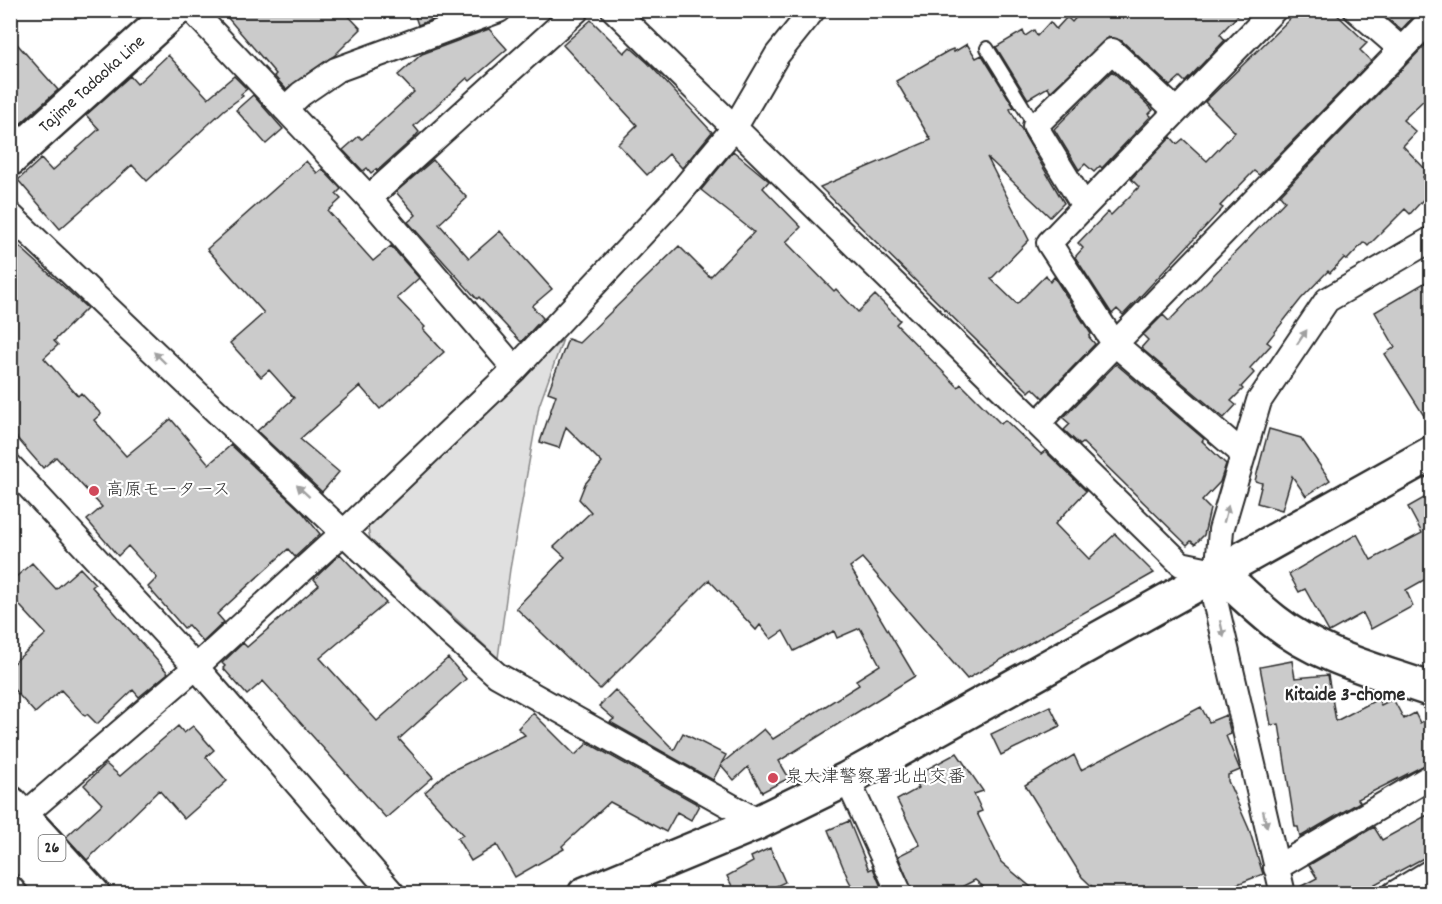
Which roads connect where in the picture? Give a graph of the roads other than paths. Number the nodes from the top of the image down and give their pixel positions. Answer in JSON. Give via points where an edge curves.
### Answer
{"nodes":[{"id":1,"x":175,"y":10,"type":"edge"},
{"id":2,"x":192,"y":10,"type":"edge"},
{"id":3,"x":499,"y":10,"type":"edge"},
{"id":4,"x":577,"y":10,"type":"edge"},
{"id":5,"x":614,"y":10,"type":"edge"},
{"id":6,"x":813,"y":10,"type":"edge"},
{"id":7,"x":1274,"y":10,"type":"edge"},
{"id":8,"x":1356,"y":10,"type":"edge"},
{"id":9,"x":1431,"y":18,"type":"edge"},
{"id":10,"x":987,"y":48,"type":"dead end"},
{"id":11,"x":1401,"y":49,"type":"junction"},
{"id":12,"x":285,"y":109,"type":"junction"},
{"id":13,"x":1176,"y":111,"type":"junction"},
{"id":14,"x":1035,"y":126,"type":"junction"},
{"id":15,"x":735,"y":127,"type":"junction"},
{"id":16,"x":11,"y":158,"type":"edge"},
{"id":17,"x":369,"y":198,"type":"junction"},
{"id":18,"x":1084,"y":206,"type":"junction"},
{"id":19,"x":10,"y":214,"type":"edge"},
{"id":20,"x":1431,"y":238,"type":"edge"},
{"id":21,"x":1114,"y":343,"type":"junction"},
{"id":22,"x":515,"y":369,"type":"junction"},
{"id":23,"x":1039,"y":422,"type":"junction"},
{"id":24,"x":1242,"y":453,"type":"junction"},
{"id":25,"x":1431,"y":453,"type":"edge"},
{"id":26,"x":10,"y":466,"type":"edge"},
{"id":27,"x":345,"y":531,"type":"junction"},
{"id":28,"x":1219,"y":572,"type":"junction"},
{"id":29,"x":196,"y":668,"type":"junction"},
{"id":30,"x":1431,"y":690,"type":"edge"},
{"id":31,"x":1431,"y":776,"type":"edge"},
{"id":32,"x":847,"y":779,"type":"junction"},
{"id":33,"x":15,"y":820,"type":"edge"},
{"id":34,"x":759,"y":822,"type":"junction"},
{"id":35,"x":1276,"y":868,"type":"junction"},
{"id":36,"x":1431,"y":871,"type":"edge"},
{"id":37,"x":56,"y":894,"type":"edge"},
{"id":38,"x":93,"y":894,"type":"edge"},
{"id":39,"x":393,"y":894,"type":"edge"},
{"id":40,"x":585,"y":894,"type":"edge"},
{"id":41,"x":900,"y":894,"type":"edge"},
{"id":42,"x":1283,"y":894,"type":"edge"},
{"id":43,"x":1394,"y":894,"type":"edge"}],
"edges":[{"from":1,"to":16,"type":"main road","name":"Tajime Tadaoka Line"},
{"from":2,"to":12,"type":"street"},
{"from":3,"to":12,"type":"street","via":[[336,70]]},
{"from":4,"to":17,"type":"street"},
{"from":5,"to":15,"type":"street"},
{"from":6,"to":15,"type":"street","via":[[777,55]]},
{"from":7,"to":13,"type":"street"},
{"from":8,"to":11,"type":"street"},
{"from":9,"to":11,"type":"street"},
{"from":10,"to":14,"type":"lane"},
{"from":11,"to":21,"type":"street"},
{"from":12,"to":17,"type":"street"},
{"from":13,"to":14,"type":"street","via":[[1112,51]]},
{"from":13,"to":18,"type":"street"},
{"from":14,"to":18,"type":"street"},
{"from":15,"to":22,"type":"street","via":[[674,200]]},
{"from":15,"to":23,"type":"street"},
{"from":17,"to":22,"type":"street"},
{"from":18,"to":21,"type":"street","via":[[1049,243]]},
{"from":27,"to":19,"type":"street","one_way":true},
{"from":24,"to":20,"type":"street","one_way":true,"via":[[1259,401],[1327,300]]},
{"from":21,"to":23,"type":"street"},
{"from":21,"to":24,"type":"street"},
{"from":22,"to":27,"type":"street"},
{"from":23,"to":28,"type":"street","via":[[1181,564]]},
{"from":28,"to":24,"type":"street","one_way":true,"via":[[1221,530]]},
{"from":25,"to":28,"type":"main road"},
{"from":26,"to":29,"type":"street"},
{"from":27,"to":29,"type":"street"},
{"from":27,"to":34,"type":"street","via":[[497,675]]},
{"from":28,"to":30,"type":"main road","via":[[1275,622],[1304,640],[1334,656]]},
{"from":28,"to":32,"type":"main road"},
{"from":28,"to":35,"type":"street","one_way":true,"via":[[1215,601]]},
{"from":29,"to":33,"type":"street"},
{"from":29,"to":39,"type":"street"},
{"from":31,"to":35,"type":"street"},
{"from":32,"to":34,"type":"main road"},
{"from":32,"to":41,"type":"street"},
{"from":33,"to":37,"type":"main road","number":"26"},
{"from":33,"to":38,"type":"main road","number":"26"},
{"from":34,"to":40,"type":"main road"},
{"from":35,"to":42,"type":"street"},
{"from":36,"to":43,"type":"street"}]}
